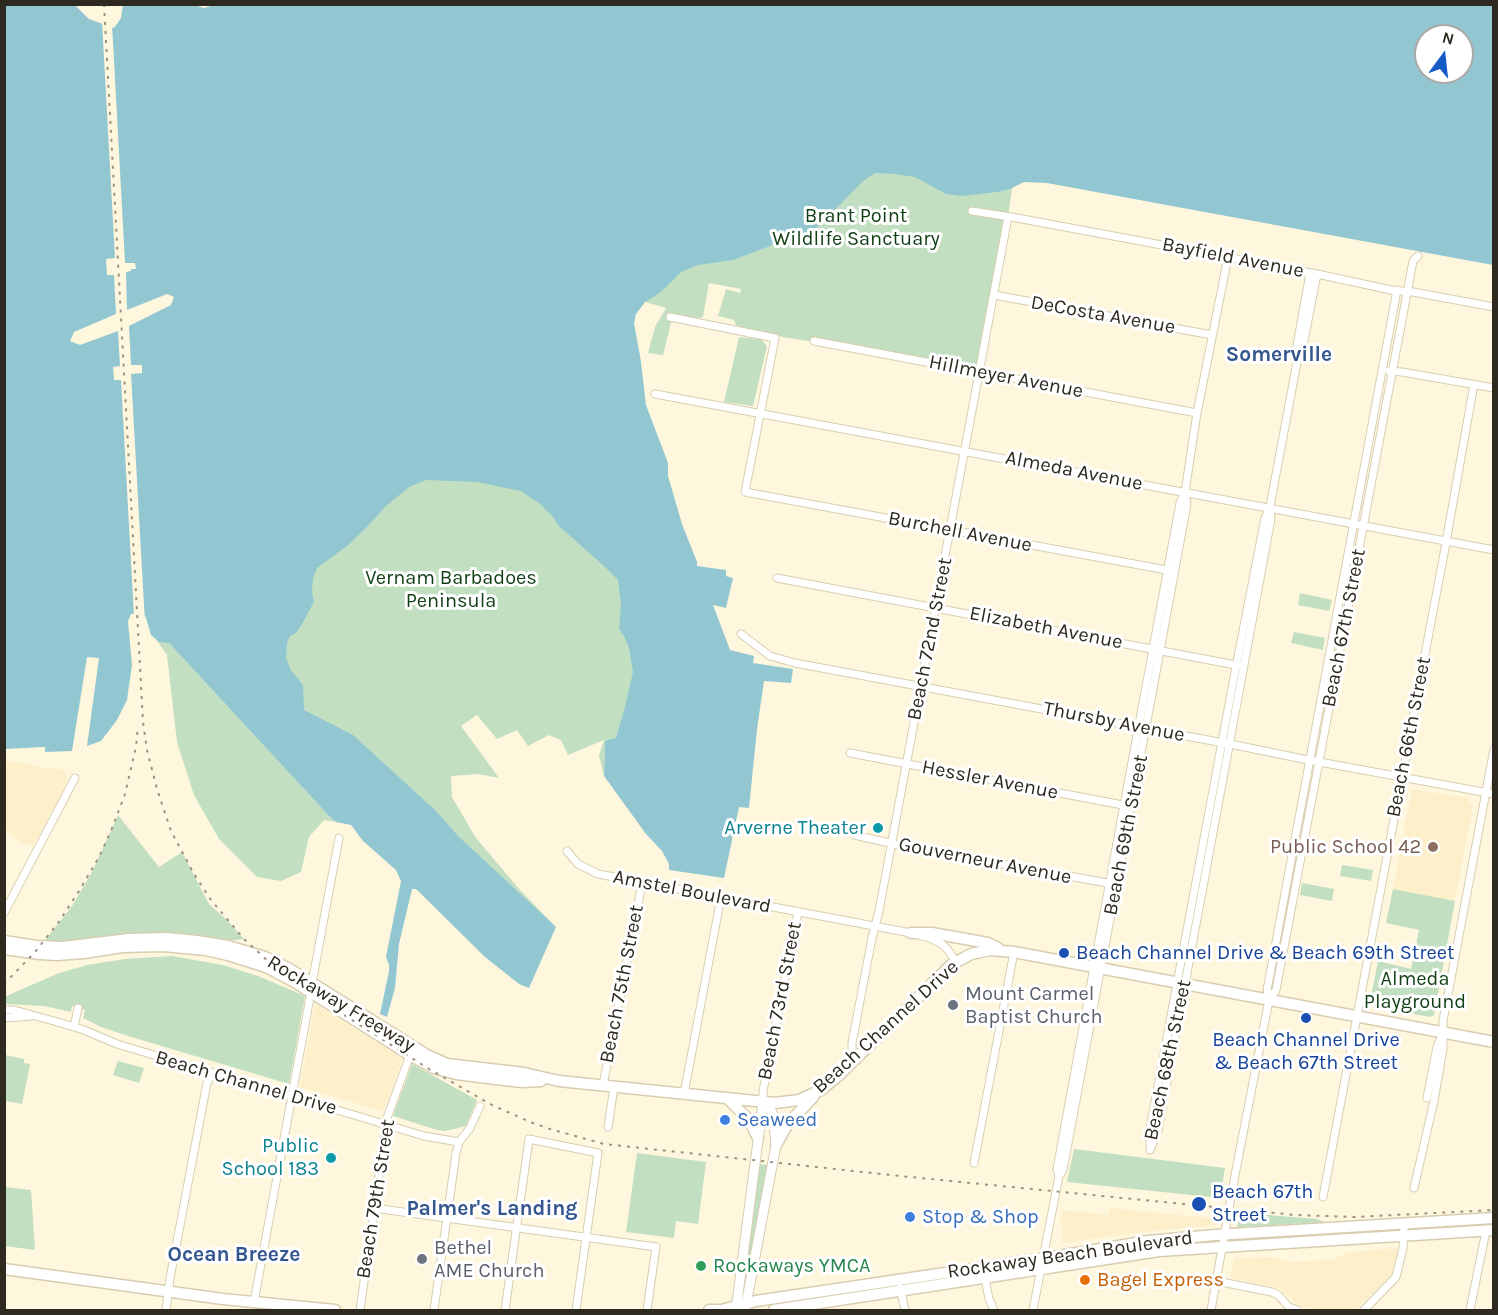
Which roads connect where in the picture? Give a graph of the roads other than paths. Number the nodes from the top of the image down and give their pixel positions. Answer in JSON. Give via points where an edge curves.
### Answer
{"nodes":[{"id":1,"x":972,"y":211,"type":"dead end"},
{"id":2,"x":1008,"y":217,"type":"junction"},
{"id":3,"x":1418,"y":256,"type":"dead end"},
{"id":4,"x":1228,"y":257,"type":"junction"},
{"id":5,"x":1314,"y":273,"type":"junction"},
{"id":6,"x":1397,"y":290,"type":"junction"},
{"id":7,"x":1407,"y":292,"type":"junction"},
{"id":8,"x":994,"y":294,"type":"junction"},
{"id":9,"x":1494,"y":307,"type":"edge"},
{"id":10,"x":670,"y":317,"type":"dead end"},
{"id":11,"x":1212,"y":335,"type":"junction"},
{"id":12,"x":814,"y":341,"type":"dead end"},
{"id":13,"x":1383,"y":370,"type":"junction"},
{"id":14,"x":1392,"y":371,"type":"junction"},
{"id":15,"x":979,"y":373,"type":"junction"},
{"id":16,"x":1474,"y":384,"type":"junction"},
{"id":17,"x":1494,"y":388,"type":"edge"},
{"id":18,"x":655,"y":394,"type":"dead end"},
{"id":19,"x":1197,"y":413,"type":"junction"},
{"id":20,"x":760,"y":414,"type":"junction"},
{"id":21,"x":965,"y":451,"type":"junction"},
{"id":22,"x":1185,"y":492,"type":"junction"},
{"id":23,"x":1270,"y":508,"type":"junction"},
{"id":24,"x":1354,"y":524,"type":"junction"},
{"id":25,"x":1363,"y":525,"type":"junction"},
{"id":26,"x":950,"y":530,"type":"junction"},
{"id":27,"x":1446,"y":541,"type":"junction"},
{"id":28,"x":1494,"y":550,"type":"edge"},
{"id":29,"x":1171,"y":571,"type":"junction"},
{"id":30,"x":777,"y":578,"type":"dead end"},
{"id":31,"x":936,"y":608,"type":"junction"},
{"id":32,"x":741,"y":634,"type":"dead end"},
{"id":33,"x":1156,"y":649,"type":"junction"},
{"id":34,"x":1240,"y":665,"type":"junction"},
{"id":35,"x":921,"y":686,"type":"junction"},
{"id":36,"x":1142,"y":728,"type":"junction"},
{"id":37,"x":1226,"y":743,"type":"junction"},
{"id":38,"x":1494,"y":749,"type":"edge"},
{"id":39,"x":850,"y":753,"type":"dead end"},
{"id":40,"x":1310,"y":760,"type":"junction"},
{"id":41,"x":1318,"y":762,"type":"junction"},
{"id":42,"x":906,"y":765,"type":"junction"},
{"id":43,"x":1402,"y":777,"type":"junction"},
{"id":44,"x":75,"y":778,"type":"dead end"},
{"id":45,"x":1490,"y":793,"type":"edge"},
{"id":46,"x":1127,"y":806,"type":"junction"},
{"id":47,"x":854,"y":836,"type":"dead end"},
{"id":48,"x":339,"y":838,"type":"dead end"},
{"id":49,"x":892,"y":843,"type":"junction"},
{"id":50,"x":567,"y":850,"type":"dead end"},
{"id":51,"x":642,"y":883,"type":"junction"},
{"id":52,"x":1113,"y":884,"type":"junction"},
{"id":53,"x":721,"y":897,"type":"junction"},
{"id":54,"x":798,"y":912,"type":"junction"},
{"id":55,"x":4,"y":913,"type":"edge"},
{"id":56,"x":875,"y":926,"type":"junction"},
{"id":57,"x":911,"y":933,"type":"junction"},
{"id":58,"x":5,"y":942,"type":"edge"},
{"id":59,"x":4,"y":949,"type":"edge"},
{"id":60,"x":1009,"y":951,"type":"junction"},
{"id":61,"x":956,"y":962,"type":"junction"},
{"id":62,"x":1097,"y":968,"type":"junction"},
{"id":63,"x":1181,"y":983,"type":"junction"},
{"id":64,"x":311,"y":987,"type":"junction"},
{"id":65,"x":1269,"y":1000,"type":"junction"},
{"id":66,"x":78,"y":1008,"type":"dead end"},
{"id":67,"x":4,"y":1010,"type":"edge"},
{"id":68,"x":36,"y":1016,"type":"junction"},
{"id":69,"x":1357,"y":1016,"type":"junction"},
{"id":70,"x":4,"y":1018,"type":"edge"},
{"id":71,"x":74,"y":1027,"type":"junction"},
{"id":72,"x":1443,"y":1032,"type":"junction"},
{"id":73,"x":1494,"y":1042,"type":"edge"},
{"id":74,"x":410,"y":1055,"type":"junction"},
{"id":75,"x":855,"y":1060,"type":"junction"},
{"id":76,"x":213,"y":1073,"type":"junction"},
{"id":77,"x":497,"y":1075,"type":"junction"},
{"id":78,"x":609,"y":1086,"type":"junction"},
{"id":79,"x":684,"y":1094,"type":"junction"},
{"id":80,"x":816,"y":1094,"type":"junction"},
{"id":81,"x":292,"y":1097,"type":"junction"},
{"id":82,"x":726,"y":1098,"type":"junction"},
{"id":83,"x":765,"y":1098,"type":"junction"},
{"id":84,"x":1426,"y":1098,"type":"dead end"},
{"id":85,"x":480,"y":1106,"type":"dead end"},
{"id":86,"x":386,"y":1124,"type":"junction"},
{"id":87,"x":608,"y":1127,"type":"dead end"},
{"id":88,"x":758,"y":1137,"type":"junction"},
{"id":89,"x":459,"y":1142,"type":"junction"},
{"id":90,"x":776,"y":1145,"type":"junction"},
{"id":91,"x":974,"y":1163,"type":"dead end"},
{"id":92,"x":1414,"y":1188,"type":"dead end"},
{"id":93,"x":1323,"y":1197,"type":"dead end"},
{"id":94,"x":374,"y":1208,"type":"junction"},
{"id":95,"x":447,"y":1218,"type":"junction"},
{"id":96,"x":1494,"y":1218,"type":"edge"},
{"id":97,"x":1404,"y":1224,"type":"junction"},
{"id":98,"x":517,"y":1227,"type":"junction"},
{"id":99,"x":1490,"y":1230,"type":"edge"},
{"id":100,"x":1404,"y":1236,"type":"junction"},
{"id":101,"x":586,"y":1237,"type":"junction"},
{"id":102,"x":1224,"y":1240,"type":"junction"},
{"id":103,"x":1134,"y":1243,"type":"junction"},
{"id":104,"x":1136,"y":1255,"type":"junction"},
{"id":105,"x":1043,"y":1258,"type":"junction"},
{"id":106,"x":4,"y":1269,"type":"edge"},
{"id":107,"x":1041,"y":1270,"type":"junction"},
{"id":108,"x":986,"y":1278,"type":"junction"},
{"id":109,"x":1216,"y":1281,"type":"junction"},
{"id":110,"x":899,"y":1285,"type":"junction"},
{"id":111,"x":168,"y":1292,"type":"junction"},
{"id":112,"x":254,"y":1302,"type":"junction"},
{"id":113,"x":821,"y":1307,"type":"edge"},
{"id":114,"x":741,"y":1308,"type":"edge"},
{"id":115,"x":723,"y":1310,"type":"edge"},
{"id":116,"x":992,"y":1310,"type":"edge"},
{"id":117,"x":166,"y":1311,"type":"edge"},
{"id":118,"x":335,"y":1311,"type":"edge"},
{"id":119,"x":360,"y":1311,"type":"edge"},
{"id":120,"x":434,"y":1311,"type":"edge"},
{"id":121,"x":506,"y":1311,"type":"edge"},
{"id":122,"x":576,"y":1311,"type":"edge"},
{"id":123,"x":647,"y":1311,"type":"edge"},
{"id":124,"x":709,"y":1311,"type":"edge"},
{"id":125,"x":774,"y":1311,"type":"edge"},
{"id":126,"x":905,"y":1311,"type":"edge"},
{"id":127,"x":1033,"y":1311,"type":"edge"},
{"id":128,"x":1211,"y":1311,"type":"edge"},
{"id":129,"x":1297,"y":1311,"type":"edge"},
{"id":130,"x":1364,"y":1311,"type":"edge"},
{"id":131,"x":1470,"y":1311,"type":"edge"}],
"edges":[{"from":1,"to":2,"type":"street","name":"Bayfield Avenue"},
{"from":2,"to":4,"type":"street","name":"Bayfield Avenue"},
{"from":2,"to":8,"type":"street","name":"Beach 72nd Street"},
{"from":3,"to":7,"type":"street","name":"Beach 67th Street","via":[[1413,261]]},
{"from":4,"to":5,"type":"street","name":"Bayfield Avenue"},
{"from":4,"to":11,"type":"street","name":"Beach 69th Street"},
{"from":5,"to":6,"type":"street","name":"Bayfield Avenue"},
{"from":5,"to":23,"type":"street","name":"Beach 68th Street"},
{"from":6,"to":7,"type":"street","name":"Bayfield Avenue"},
{"from":6,"to":13,"type":"street","name":"Beach 67th Street"},
{"from":7,"to":9,"type":"street","name":"Bayfield Avenue"},
{"from":7,"to":14,"type":"street","name":"Beach 67th Street"},
{"from":8,"to":11,"type":"street","name":"DeCosta Avenue"},
{"from":8,"to":15,"type":"street","name":"Beach 72nd Street"},
{"from":10,"to":20,"type":"street","via":[[775,338]]},
{"from":11,"to":19,"type":"street","name":"Beach 69th Street"},
{"from":12,"to":15,"type":"street","name":"Hillmeyer Avenue"},
{"from":13,"to":14,"type":"street"},
{"from":13,"to":24,"type":"street","name":"Beach 67th Street"},
{"from":14,"to":16,"type":"street"},
{"from":14,"to":25,"type":"street","name":"Beach 67th Street"},
{"from":15,"to":19,"type":"street","name":"Hillmeyer Avenue"},
{"from":15,"to":21,"type":"street","name":"Beach 72nd Street"},
{"from":16,"to":17,"type":"street"},
{"from":16,"to":27,"type":"street","name":"Beach 66th Street"},
{"from":18,"to":20,"type":"street","name":"Almeda Avenue"},
{"from":19,"to":22,"type":"street","name":"Beach 69th Street"},
{"from":20,"to":21,"type":"street","name":"Almeda Avenue"},
{"from":20,"to":26,"type":"street","name":"Burchell Avenue","via":[[745,492]]},
{"from":21,"to":22,"type":"street","name":"Almeda Avenue"},
{"from":21,"to":26,"type":"street","name":"Beach 72nd Street"},
{"from":22,"to":23,"type":"street","name":"Almeda Avenue"},
{"from":22,"to":29,"type":"street","name":"Beach 69th Street","via":[[1180,502]]},
{"from":23,"to":24,"type":"street","name":"Almeda Avenue"},
{"from":23,"to":34,"type":"street","name":"Beach 68th Street","via":[[1264,518]]},
{"from":24,"to":25,"type":"street","name":"Almeda Avenue"},
{"from":24,"to":40,"type":"street","name":"Beach 67th Street"},
{"from":25,"to":27,"type":"street","name":"Almeda Avenue"},
{"from":25,"to":41,"type":"street","name":"Beach 67th Street"},
{"from":26,"to":29,"type":"street","name":"Burchell Avenue"},
{"from":26,"to":31,"type":"street","name":"Beach 72nd Street"},
{"from":27,"to":28,"type":"street","name":"Almeda Avenue"},
{"from":27,"to":43,"type":"street","name":"Beach 66th Street"},
{"from":29,"to":33,"type":"street","name":"Beach 69th Street"},
{"from":30,"to":31,"type":"street","name":"Elizabeth Avenue"},
{"from":31,"to":33,"type":"street","name":"Elizabeth Avenue"},
{"from":31,"to":35,"type":"street","name":"Beach 72nd Street"},
{"from":32,"to":35,"type":"street","name":"Thursby Avenue","via":[[774,657]]},
{"from":33,"to":34,"type":"street","name":"Elizabeth Avenue"},
{"from":33,"to":36,"type":"street","name":"Beach 69th Street"},
{"from":34,"to":37,"type":"street","name":"Beach 68th Street"},
{"from":35,"to":36,"type":"street","name":"Thursby Avenue"},
{"from":35,"to":42,"type":"street","name":"Beach 72nd Street"},
{"from":36,"to":37,"type":"street","name":"Thursby Avenue"},
{"from":36,"to":46,"type":"street","name":"Beach 69th Street"},
{"from":37,"to":40,"type":"street","name":"Thursby Avenue"},
{"from":37,"to":63,"type":"street","name":"Beach 68th Street"},
{"from":38,"to":45,"type":"street"},
{"from":39,"to":42,"type":"street","name":"Hessler Avenue"},
{"from":40,"to":41,"type":"street","name":"Thursby Avenue"},
{"from":40,"to":65,"type":"street","name":"Beach 67th Street","via":[[1267,988]]},
{"from":41,"to":43,"type":"street","name":"Thursby Avenue"},
{"from":41,"to":65,"type":"street","name":"Beach 67th Street","via":[[1276,990]]},
{"from":42,"to":46,"type":"street","name":"Hessler Avenue"},
{"from":42,"to":49,"type":"street","name":"Beach 72nd Street"},
{"from":43,"to":45,"type":"street","name":"Thursby Avenue"},
{"from":43,"to":69,"type":"street","name":"Beach 66th Street"},
{"from":44,"to":55,"type":"street"},
{"from":45,"to":72,"type":"street"},
{"from":46,"to":52,"type":"street","name":"Beach 69th Street"},
{"from":47,"to":49,"type":"street","name":"Gouverneur Avenue"},
{"from":48,"to":64,"type":"street"},
{"from":49,"to":52,"type":"street","name":"Gouverneur Avenue"},
{"from":49,"to":56,"type":"street","name":"Beach 72nd Street"},
{"from":50,"to":51,"type":"street","name":"Amstel Boulevard","via":[[590,871]]},
{"from":51,"to":53,"type":"street","name":"Amstel Boulevard"},
{"from":51,"to":78,"type":"street","name":"Beach 75th Street"},
{"from":52,"to":62,"type":"street","name":"Beach 69th Street"},
{"from":53,"to":54,"type":"street","name":"Amstel Boulevard"},
{"from":53,"to":79,"type":"street"},
{"from":54,"to":56,"type":"street","name":"Amstel Boulevard"},
{"from":54,"to":83,"type":"street","name":"Beach 73rd Street"},
{"from":56,"to":57,"type":"street","name":"Amstel Boulevard"},
{"from":56,"to":75,"type":"street","name":"Beach 72nd Street","via":[[852,1043]]},
{"from":57,"to":60,"type":"main road","via":[[988,943]]},
{"from":57,"to":61,"type":"street","name":"Amstel Boulevard","via":[[942,944]]},
{"from":58,"to":64,"type":"main road","name":"Rockaway Freeway","via":[[63,947],[147,938],[197,940],[265,957],[288,968]]},
{"from":59,"to":64,"type":"main road","name":"Rockaway Freeway","via":[[57,955],[174,946],[239,958]]},
{"from":60,"to":61,"type":"main road","name":"Beach Channel Drive","via":[[979,952]]},
{"from":60,"to":62,"type":"main road","name":"Beach Channel Drive"},
{"from":60,"to":91,"type":"street"},
{"from":61,"to":75,"type":"main road","name":"Beach Channel Drive"},
{"from":62,"to":63,"type":"main road","name":"Beach Channel Drive"},
{"from":62,"to":105,"type":"street","name":"Beach 69th Street","via":[[1063,1170]]},
{"from":63,"to":63,"type":"street","name":"Beach 68th Street","via":[[1150,1129],[1150,1150],[1158,1130]]},
{"from":63,"to":65,"type":"main road","name":"Beach Channel Drive"},
{"from":64,"to":74,"type":"main road","name":"Rockaway Freeway"},
{"from":64,"to":77,"type":"main road","name":"Rockaway Freeway","via":[[436,1060]]},
{"from":64,"to":81,"type":"street"},
{"from":65,"to":69,"type":"main road","name":"Beach Channel Drive"},
{"from":65,"to":102,"type":"street","name":"Beach 67th Street"},
{"from":66,"to":71,"type":"street"},
{"from":67,"to":68,"type":"street","name":"Beach Channel Drive"},
{"from":68,"to":70,"type":"street","name":"Beach Channel Drive"},
{"from":68,"to":71,"type":"street","name":"Beach Channel Drive"},
{"from":69,"to":72,"type":"main road","name":"Beach Channel Drive"},
{"from":69,"to":93,"type":"street","name":"Beach 66th Street"},
{"from":71,"to":76,"type":"street","name":"Beach Channel Drive"},
{"from":72,"to":73,"type":"main road","name":"Beach Channel Drive"},
{"from":72,"to":84,"type":"street"},
{"from":72,"to":92,"type":"street","via":[[1434,1101]]},
{"from":74,"to":77,"type":"main road","name":"Rockaway Freeway","via":[[445,1072]]},
{"from":74,"to":86,"type":"street","name":"Beach 79th Street"},
{"from":75,"to":80,"type":"main road","name":"Beach Channel Drive"},
{"from":76,"to":81,"type":"street","name":"Beach Channel Drive"},
{"from":76,"to":111,"type":"street","via":[[207,1083]]},
{"from":77,"to":78,"type":"main road","name":"Beach Channel Drive","via":[[522,1082]]},
{"from":78,"to":79,"type":"main road","name":"Beach Channel Drive"},
{"from":78,"to":87,"type":"street","name":"Beach 75th Street"},
{"from":79,"to":82,"type":"main road","name":"Beach Channel Drive"},
{"from":80,"to":83,"type":"main road","name":"Beach Channel Drive","via":[[793,1101]]},
{"from":80,"to":90,"type":"main road","via":[[787,1125]]},
{"from":81,"to":86,"type":"street","name":"Beach Channel Drive"},
{"from":81,"to":112,"type":"street"},
{"from":82,"to":83,"type":"main road","name":"Beach Channel Drive"},
{"from":82,"to":88,"type":"main road","via":[[749,1120]]},
{"from":83,"to":88,"type":"street","name":"Beach 73rd Street"},
{"from":83,"to":90,"type":"street","name":"Beach 73rd Street","via":[[773,1115]]},
{"from":85,"to":89,"type":"street"},
{"from":86,"to":89,"type":"street","name":"Beach Channel Drive","via":[[429,1138]]},
{"from":86,"to":94,"type":"street","name":"Beach 79th Street"},
{"from":88,"to":114,"type":"street","name":"Beach 73rd Street"},
{"from":89,"to":95,"type":"street"},
{"from":90,"to":114,"type":"street","name":"Beach 73rd Street"},
{"from":94,"to":95,"type":"street"},
{"from":94,"to":119,"type":"street","name":"Beach 79th Street"},
{"from":95,"to":98,"type":"street"},
{"from":95,"to":120,"type":"street"},
{"from":96,"to":97,"type":"main road","name":"Rockaway Beach Boulevard"},
{"from":97,"to":100,"type":"street"},
{"from":97,"to":102,"type":"main road","name":"Rockaway Beach Boulevard"},
{"from":98,"to":101,"type":"street"},
{"from":98,"to":101,"type":"street","via":[[529,1139],[598,1153]]},
{"from":98,"to":121,"type":"street"},
{"from":99,"to":100,"type":"main road","name":"Rockaway Beach Boulevard"},
{"from":99,"to":131,"type":"street"},
{"from":100,"to":102,"type":"main road","name":"Rockaway Beach Boulevard"},
{"from":100,"to":130,"type":"street","via":[[1396,1277]]},
{"from":101,"to":122,"type":"street"},
{"from":101,"to":123,"type":"street","via":[[656,1247]]},
{"from":102,"to":103,"type":"main road","name":"Rockaway Beach Boulevard","via":[[1179,1238]]},
{"from":102,"to":104,"type":"main road","name":"Rockaway Beach Boulevard"},
{"from":102,"to":109,"type":"street","name":"Beach 67th Street"},
{"from":103,"to":104,"type":"main road"},
{"from":103,"to":105,"type":"main road","name":"Rockaway Beach Boulevard"},
{"from":104,"to":107,"type":"main road","name":"Rockaway Beach Boulevard"},
{"from":105,"to":107,"type":"street","name":"Beach 69th Street"},
{"from":105,"to":110,"type":"main road","name":"Rockaway Beach Boulevard"},
{"from":106,"to":111,"type":"main road"},
{"from":107,"to":108,"type":"main road","name":"Rockaway Beach Boulevard"},
{"from":107,"to":127,"type":"street","name":"Beach 69th Street"},
{"from":108,"to":110,"type":"main road","name":"Rockaway Beach Boulevard"},
{"from":108,"to":116,"type":"street"},
{"from":109,"to":128,"type":"street","name":"Beach 67th Street"},
{"from":109,"to":129,"type":"street","via":[[1272,1292]]},
{"from":110,"to":113,"type":"main road","name":"Rockaway Beach Boulevard"},
{"from":110,"to":114,"type":"main road","name":"Rockaway Beach Boulevard"},
{"from":110,"to":126,"type":"street"},
{"from":111,"to":112,"type":"main road"},
{"from":111,"to":117,"type":"street"},
{"from":112,"to":118,"type":"main road"},
{"from":113,"to":125,"type":"main road","name":"Rockaway Beach Boulevard"},
{"from":114,"to":115,"type":"main road","name":"Rockaway Beach Boulevard"},
{"from":115,"to":124,"type":"main road","name":"Rockaway Beach Boulevard"}]}
